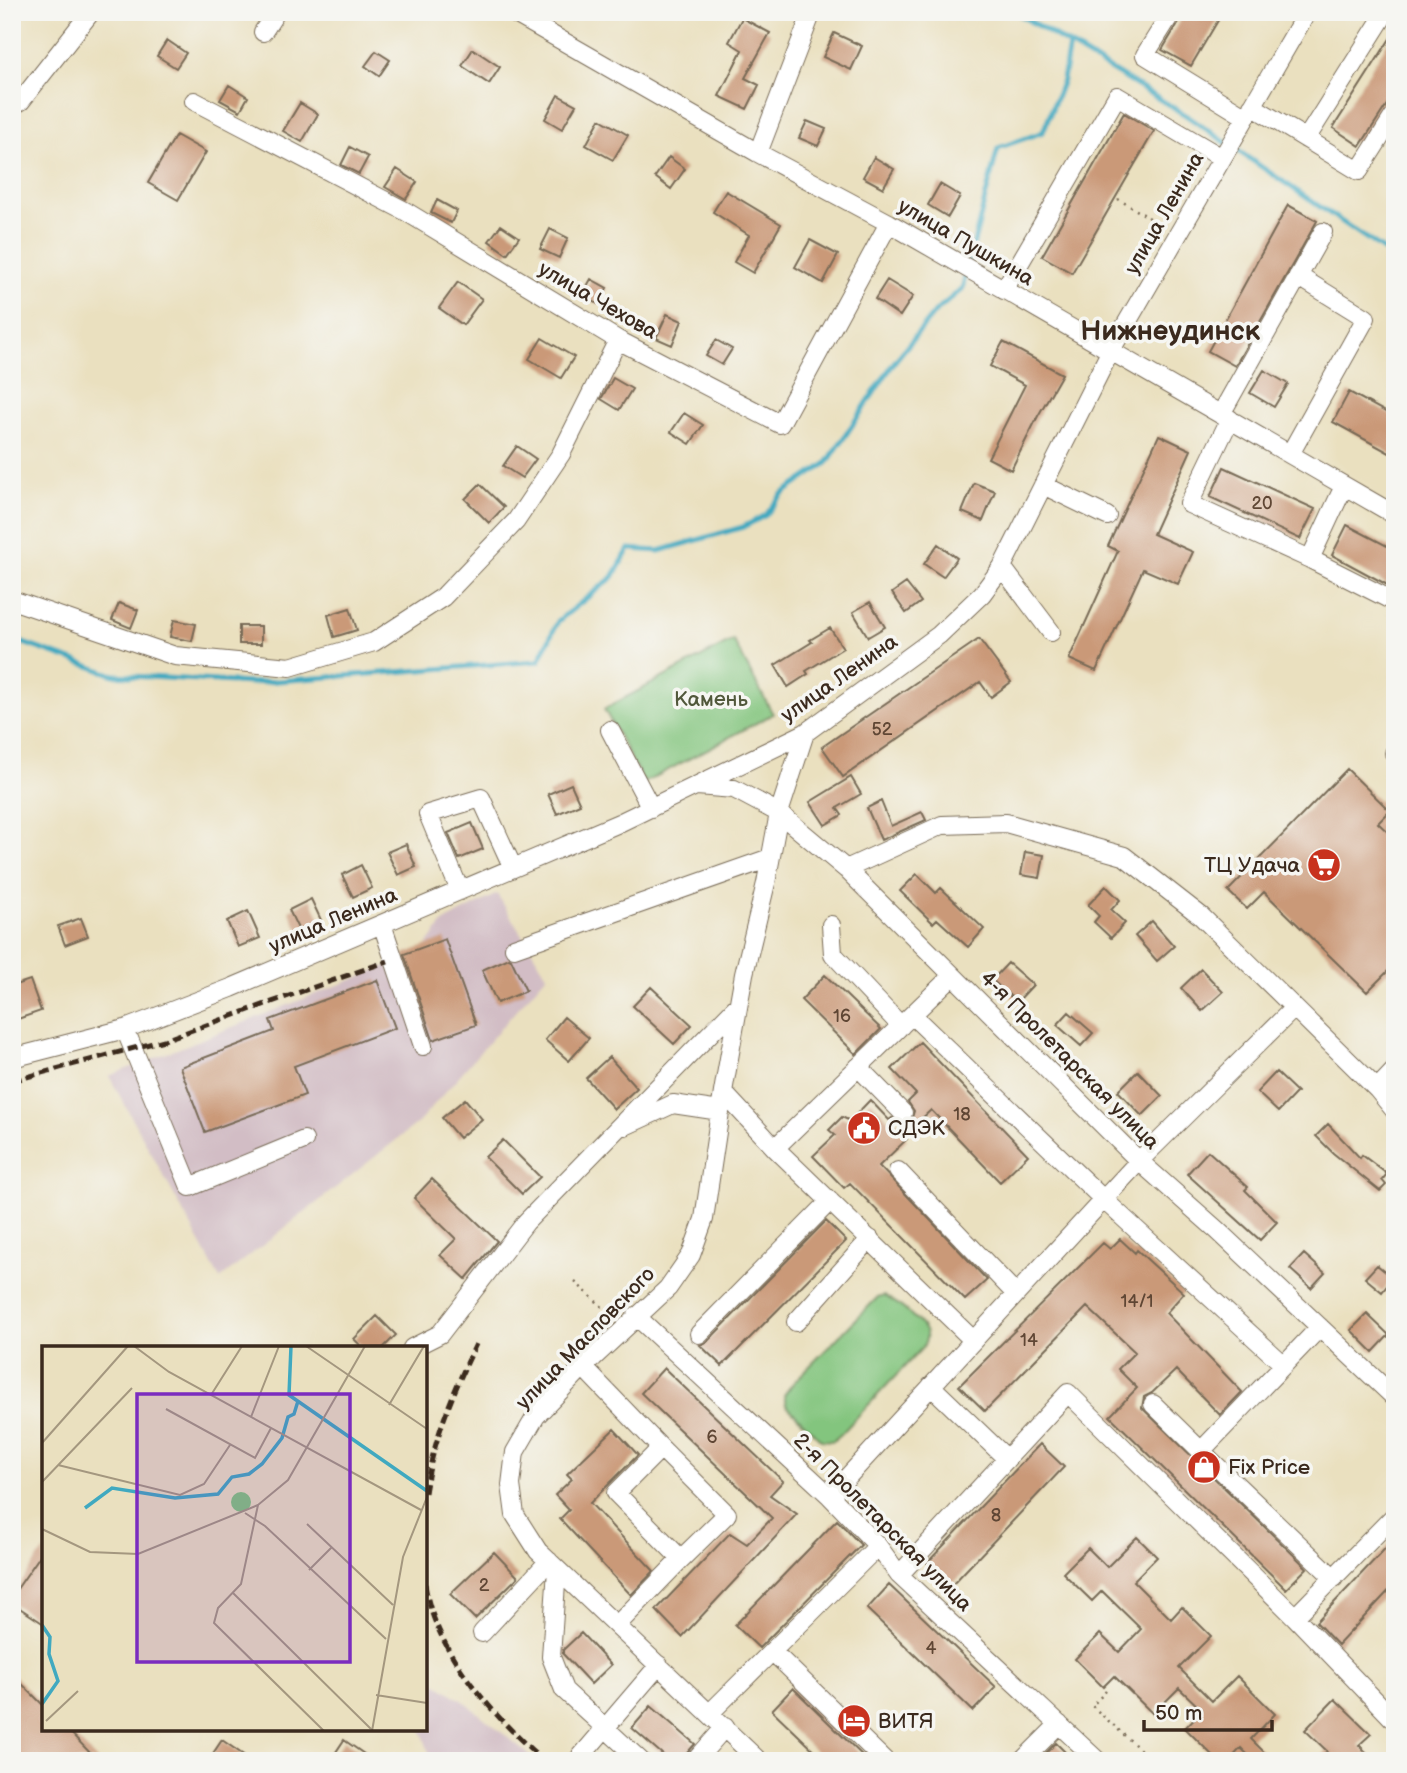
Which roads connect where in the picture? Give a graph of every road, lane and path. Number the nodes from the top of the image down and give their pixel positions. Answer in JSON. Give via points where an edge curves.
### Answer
{"nodes":[{"id":1,"x":91,"y":12,"type":"edge"},
{"id":2,"x":276,"y":12,"type":"edge"},
{"id":3,"x":512,"y":12,"type":"edge"},
{"id":4,"x":812,"y":12,"type":"edge"},
{"id":5,"x":1171,"y":12,"type":"edge"},
{"id":6,"x":1307,"y":12,"type":"edge"},
{"id":7,"x":1386,"y":12,"type":"edge"},
{"id":8,"x":263,"y":32,"type":"dead end"},
{"id":9,"x":194,"y":101,"type":"dead end"},
{"id":10,"x":12,"y":106,"type":"edge"},
{"id":11,"x":1249,"y":112,"type":"junction"},
{"id":12,"x":1395,"y":114,"type":"edge"},
{"id":13,"x":1306,"y":139,"type":"junction"},
{"id":14,"x":758,"y":153,"type":"junction"},
{"id":15,"x":1222,"y":158,"type":"junction"},
{"id":16,"x":1118,"y":200,"type":"dead end"},
{"id":17,"x":889,"y":223,"type":"junction"},
{"id":18,"x":1323,"y":232,"type":"dead end"},
{"id":19,"x":1178,"y":235,"type":"junction"},
{"id":20,"x":1298,"y":276,"type":"junction"},
{"id":21,"x":1004,"y":290,"type":"junction"},
{"id":22,"x":618,"y":340,"type":"junction"},
{"id":23,"x":1111,"y":350,"type":"junction"},
{"id":24,"x":1226,"y":417,"type":"junction"},
{"id":25,"x":1290,"y":454,"type":"junction"},
{"id":26,"x":1043,"y":485,"type":"junction"},
{"id":27,"x":1344,"y":486,"type":"junction"},
{"id":28,"x":1395,"y":515,"type":"edge"},
{"id":29,"x":1107,"y":516,"type":"dead end"},
{"id":30,"x":1310,"y":559,"type":"junction"},
{"id":31,"x":1002,"y":567,"type":"junction"},
{"id":32,"x":12,"y":600,"type":"edge"},
{"id":33,"x":1395,"y":603,"type":"edge"},
{"id":34,"x":1051,"y":632,"type":"dead end"},
{"id":35,"x":611,"y":730,"type":"dead end"},
{"id":36,"x":805,"y":733,"type":"junction"},
{"id":37,"x":696,"y":786,"type":"junction"},
{"id":38,"x":651,"y":808,"type":"junction"},
{"id":39,"x":779,"y":813,"type":"junction"},
{"id":40,"x":770,"y":858,"type":"junction"},
{"id":41,"x":513,"y":868,"type":"junction"},
{"id":42,"x":846,"y":869,"type":"junction"},
{"id":43,"x":460,"y":891,"type":"junction"},
{"id":44,"x":382,"y":924,"type":"junction"},
{"id":45,"x":831,"y":925,"type":"dead end"},
{"id":46,"x":514,"y":948,"type":"dead end"},
{"id":47,"x":953,"y":976,"type":"junction"},
{"id":48,"x":738,"y":1004,"type":"junction"},
{"id":49,"x":1294,"y":1008,"type":"junction"},
{"id":50,"x":907,"y":1021,"type":"junction"},
{"id":51,"x":125,"y":1029,"type":"junction"},
{"id":52,"x":423,"y":1046,"type":"dead end"},
{"id":53,"x":12,"y":1058,"type":"edge"},
{"id":54,"x":858,"y":1067,"type":"junction"},
{"id":55,"x":1395,"y":1070,"type":"edge"},
{"id":56,"x":1377,"y":1088,"type":"junction"},
{"id":57,"x":723,"y":1092,"type":"junction"},
{"id":58,"x":720,"y":1111,"type":"junction"},
{"id":59,"x":1395,"y":1111,"type":"edge"},
{"id":60,"x":903,"y":1113,"type":"dead end"},
{"id":61,"x":615,"y":1131,"type":"junction"},
{"id":62,"x":304,"y":1140,"type":"dead end"},
{"id":63,"x":775,"y":1148,"type":"junction"},
{"id":64,"x":1139,"y":1161,"type":"junction"},
{"id":65,"x":898,"y":1171,"type":"dead end"},
{"id":66,"x":1103,"y":1199,"type":"junction"},
{"id":67,"x":830,"y":1201,"type":"junction"},
{"id":68,"x":870,"y":1239,"type":"junction"},
{"id":69,"x":575,"y":1282,"type":"dead end"},
{"id":70,"x":1015,"y":1293,"type":"junction"},
{"id":71,"x":608,"y":1312,"type":"dead end"},
{"id":72,"x":636,"y":1317,"type":"junction"},
{"id":73,"x":796,"y":1322,"type":"dead end"},
{"id":74,"x":1320,"y":1327,"type":"junction"},
{"id":75,"x":699,"y":1334,"type":"dead end"},
{"id":76,"x":973,"y":1340,"type":"junction"},
{"id":77,"x":416,"y":1346,"type":"edge"},
{"id":78,"x":1284,"y":1366,"type":"junction"},
{"id":79,"x":583,"y":1367,"type":"junction"},
{"id":80,"x":931,"y":1386,"type":"junction"},
{"id":81,"x":1395,"y":1398,"type":"edge"},
{"id":82,"x":1153,"y":1404,"type":"dead end"},
{"id":83,"x":661,"y":1448,"type":"junction"},
{"id":84,"x":1201,"y":1451,"type":"junction"},
{"id":85,"x":1006,"y":1458,"type":"junction"},
{"id":86,"x":830,"y":1496,"type":"junction"},
{"id":87,"x":1395,"y":1515,"type":"edge"},
{"id":88,"x":878,"y":1546,"type":"junction"},
{"id":89,"x":681,"y":1559,"type":"junction"},
{"id":90,"x":553,"y":1565,"type":"junction"},
{"id":91,"x":899,"y":1575,"type":"junction"},
{"id":92,"x":1334,"y":1578,"type":"junction"},
{"id":93,"x":1295,"y":1618,"type":"junction"},
{"id":94,"x":617,"y":1625,"type":"junction"},
{"id":95,"x":482,"y":1633,"type":"dead end"},
{"id":96,"x":772,"y":1651,"type":"junction"},
{"id":97,"x":659,"y":1665,"type":"junction"},
{"id":98,"x":1106,"y":1691,"type":"dead end"},
{"id":99,"x":1391,"y":1709,"type":"edge"},
{"id":100,"x":710,"y":1713,"type":"junction"},
{"id":101,"x":1059,"y":1724,"type":"junction"},
{"id":102,"x":606,"y":1727,"type":"junction"},
{"id":103,"x":725,"y":1727,"type":"junction"},
{"id":104,"x":577,"y":1761,"type":"edge"},
{"id":105,"x":641,"y":1761,"type":"edge"},
{"id":106,"x":695,"y":1761,"type":"edge"},
{"id":107,"x":759,"y":1761,"type":"edge"},
{"id":108,"x":885,"y":1761,"type":"edge"},
{"id":109,"x":1022,"y":1761,"type":"edge"},
{"id":110,"x":1098,"y":1761,"type":"edge"},
{"id":111,"x":1153,"y":1761,"type":"edge"}],
"edges":[{"from":1,"to":10,"type":"street","via":[[21,101]]},
{"from":2,"to":8,"type":"street"},
{"from":3,"to":14,"type":"street","name":"улица Пушкина"},
{"from":4,"to":14,"type":"street"},
{"from":5,"to":11,"type":"street","via":[[1145,55]]},
{"from":6,"to":11,"type":"street","name":"улица Ленина"},
{"from":7,"to":13,"type":"street"},
{"from":9,"to":22,"type":"street","name":"улица Чехова","via":[[405,211]]},
{"from":11,"to":13,"type":"street"},
{"from":11,"to":15,"type":"street","name":"улица Ленина"},
{"from":12,"to":13,"type":"street","via":[[1359,172]]},
{"from":14,"to":17,"type":"street","name":"улица Пушкина"},
{"from":15,"to":19,"type":"street","name":"улица Ленина"},
{"from":15,"to":21,"type":"street","via":[[1117,96]]},
{"from":16,"to":19,"type":"path"},
{"from":17,"to":21,"type":"street","name":"улица Пушкина"},
{"from":17,"to":22,"type":"street","name":"улица Чехова","via":[[780,424]]},
{"from":18,"to":20,"type":"street"},
{"from":19,"to":23,"type":"street","name":"улица Ленина"},
{"from":20,"to":24,"type":"street"},
{"from":20,"to":25,"type":"street","via":[[1366,318]]},
{"from":21,"to":23,"type":"street","name":"улица Пушкина"},
{"from":22,"to":32,"type":"street","via":[[561,454],[516,521],[443,597],[374,642],[290,667],[175,656]]},
{"from":23,"to":24,"type":"street","name":"улица Пушкина"},
{"from":23,"to":26,"type":"street","name":"улица Ленина"},
{"from":24,"to":25,"type":"street","name":"улица Пушкина"},
{"from":24,"to":30,"type":"street","via":[[1189,504]]},
{"from":25,"to":27,"type":"street","name":"улица Пушкина"},
{"from":26,"to":29,"type":"street"},
{"from":26,"to":31,"type":"street","name":"улица Ленина"},
{"from":27,"to":28,"type":"street","name":"улица Пушкина"},
{"from":27,"to":30,"type":"street"},
{"from":30,"to":33,"type":"street"},
{"from":31,"to":34,"type":"street"},
{"from":31,"to":36,"type":"street","name":"улица Ленина","via":[[982,594],[939,635]]},
{"from":35,"to":38,"type":"street"},
{"from":36,"to":37,"type":"street","name":"улица Ленина"},
{"from":36,"to":39,"type":"street","name":"улица Масловского"},
{"from":37,"to":38,"type":"street","name":"улица Ленина"},
{"from":37,"to":39,"type":"street","name":"4-я Пролетарская улица","via":[[734,789]]},
{"from":38,"to":41,"type":"street","name":"улица Ленина"},
{"from":39,"to":40,"type":"street","name":"улица Масловского"},
{"from":39,"to":42,"type":"street","name":"4-я Пролетарская улица"},
{"from":40,"to":46,"type":"street"},
{"from":40,"to":48,"type":"street","name":"улица Масловского"},
{"from":41,"to":43,"type":"street","name":"улица Ленина"},
{"from":41,"to":43,"type":"street","via":[[481,798],[428,814]]},
{"from":42,"to":47,"type":"street","name":"4-я Пролетарская улица"},
{"from":42,"to":49,"type":"street","via":[[942,825],[1006,823],[1124,856],[1200,916]]},
{"from":43,"to":44,"type":"street","name":"улица Ленина"},
{"from":44,"to":51,"type":"street","name":"улица Ленина"},
{"from":44,"to":52,"type":"street"},
{"from":45,"to":50,"type":"street","via":[[833,954]]},
{"from":47,"to":50,"type":"street"},
{"from":47,"to":64,"type":"street","name":"4-я Пролетарская улица"},
{"from":48,"to":57,"type":"street","name":"улица Масловского"},
{"from":48,"to":61,"type":"street"},
{"from":49,"to":56,"type":"street"},
{"from":49,"to":64,"type":"street"},
{"from":50,"to":54,"type":"street"},
{"from":50,"to":66,"type":"street"},
{"from":51,"to":53,"type":"street","name":"улица Ленина"},
{"from":51,"to":62,"type":"street","via":[[190,1187]]},
{"from":54,"to":60,"type":"street"},
{"from":54,"to":63,"type":"street"},
{"from":55,"to":56,"type":"street"},
{"from":56,"to":59,"type":"street"},
{"from":57,"to":58,"type":"street","name":"улица Масловского"},
{"from":57,"to":63,"type":"street"},
{"from":58,"to":61,"type":"street","via":[[673,1104]]},
{"from":58,"to":72,"type":"street","name":"улица Масловского","via":[[704,1219],[691,1255],[668,1288]]},
{"from":61,"to":77,"type":"street","via":[[526,1223],[440,1334]]},
{"from":63,"to":67,"type":"street"},
{"from":64,"to":66,"type":"street"},
{"from":64,"to":74,"type":"street","name":"4-я Пролетарская улица"},
{"from":65,"to":70,"type":"street"},
{"from":66,"to":70,"type":"street"},
{"from":66,"to":78,"type":"street"},
{"from":67,"to":68,"type":"street"},
{"from":67,"to":75,"type":"street"},
{"from":68,"to":73,"type":"street"},
{"from":68,"to":76,"type":"street"},
{"from":69,"to":71,"type":"path"},
{"from":70,"to":76,"type":"street"},
{"from":72,"to":79,"type":"street","name":"улица Масловского"},
{"from":72,"to":86,"type":"street","name":"2-я Пролетарская улица"},
{"from":74,"to":78,"type":"street"},
{"from":74,"to":81,"type":"street","name":"4-я Пролетарская улица"},
{"from":76,"to":80,"type":"street"},
{"from":78,"to":84,"type":"street"},
{"from":79,"to":83,"type":"street"},
{"from":79,"to":90,"type":"street","name":"улица Масловского","via":[[536,1416],[515,1452],[511,1485],[515,1515]]},
{"from":80,"to":85,"type":"street"},
{"from":80,"to":86,"type":"street"},
{"from":82,"to":84,"type":"street"},
{"from":83,"to":89,"type":"street","via":[[616,1493]]},
{"from":83,"to":89,"type":"street","via":[[726,1514]]},
{"from":84,"to":92,"type":"street"},
{"from":85,"to":91,"type":"street"},
{"from":85,"to":93,"type":"street","via":[[1068,1393]]},
{"from":86,"to":88,"type":"street","name":"2-я Пролетарская улица"},
{"from":87,"to":92,"type":"street"},
{"from":88,"to":91,"type":"street","name":"2-я Пролетарская улица"},
{"from":88,"to":96,"type":"street"},
{"from":89,"to":94,"type":"street"},
{"from":90,"to":94,"type":"street","name":"улица Масловского"},
{"from":90,"to":95,"type":"street"},
{"from":90,"to":102,"type":"street","via":[[551,1657],[565,1690]]},
{"from":91,"to":101,"type":"street","name":"2-я Пролетарская улица"},
{"from":92,"to":93,"type":"street"},
{"from":93,"to":99,"type":"street"},
{"from":94,"to":97,"type":"street","name":"улица Масловского"},
{"from":96,"to":100,"type":"street"},
{"from":96,"to":108,"type":"street"},
{"from":97,"to":100,"type":"street","name":"улица Масловского"},
{"from":97,"to":102,"type":"street"},
{"from":98,"to":111,"type":"path","via":[[1093,1706]]},
{"from":100,"to":103,"type":"street","name":"улица Масловского"},
{"from":101,"to":109,"type":"street"},
{"from":101,"to":110,"type":"street","name":"2-я Пролетарская улица"},
{"from":102,"to":104,"type":"street"},
{"from":102,"to":105,"type":"street"},
{"from":103,"to":106,"type":"street"},
{"from":103,"to":107,"type":"street","name":"улица Масловского"}]}
